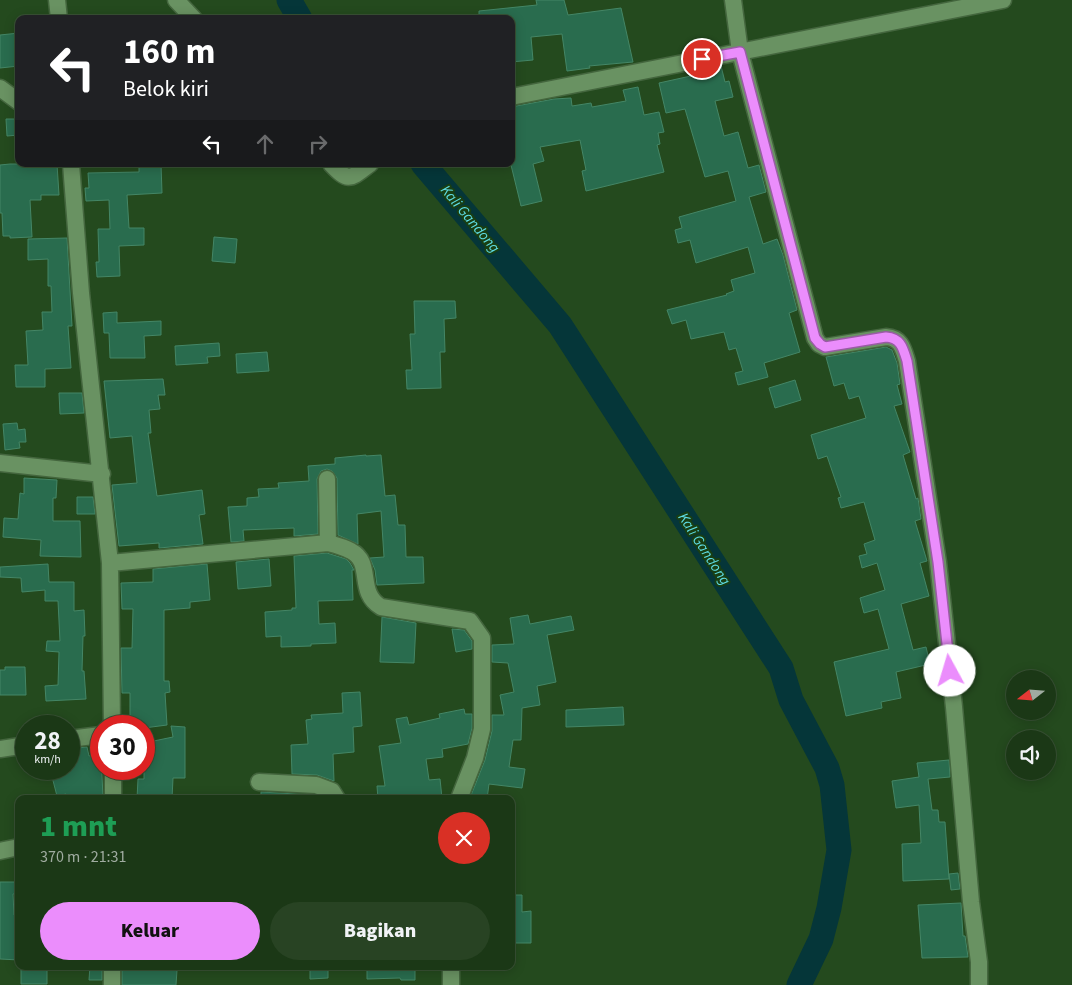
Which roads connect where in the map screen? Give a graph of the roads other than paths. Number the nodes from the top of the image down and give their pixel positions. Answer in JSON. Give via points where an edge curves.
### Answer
{"nodes":[{"id":1,"x":57,"y":0,"type":"edge"},
{"id":2,"x":176,"y":0,"type":"edge"},
{"id":3,"x":733,"y":0,"type":"edge"},
{"id":4,"x":1003,"y":0,"type":"edge"},
{"id":5,"x":59,"y":15,"type":"edge"},
{"id":6,"x":190,"y":15,"type":"edge"},
{"id":7,"x":740,"y":52,"type":"junction"},
{"id":8,"x":0,"y":88,"type":"edge"},
{"id":9,"x":515,"y":96,"type":"edge"},
{"id":10,"x":15,"y":99,"type":"edge"},
{"id":11,"x":71,"y":167,"type":"edge"},
{"id":12,"x":334,"y":167,"type":"edge"},
{"id":13,"x":367,"y":167,"type":"edge"},
{"id":14,"x":0,"y":463,"type":"edge"},
{"id":15,"x":102,"y":474,"type":"junction"},
{"id":16,"x":327,"y":479,"type":"dead end"},
{"id":17,"x":328,"y":543,"type":"junction"},
{"id":18,"x":110,"y":563,"type":"junction"},
{"id":19,"x":112,"y":715,"type":"edge"},
{"id":20,"x":15,"y":747,"type":"edge"},
{"id":21,"x":0,"y":749,"type":"edge"},
{"id":22,"x":113,"y":780,"type":"edge"},
{"id":23,"x":259,"y":782,"type":"dead end"},
{"id":24,"x":113,"y":795,"type":"edge"},
{"id":25,"x":334,"y":795,"type":"edge"},
{"id":26,"x":461,"y":795,"type":"edge"},
{"id":27,"x":15,"y":848,"type":"edge"},
{"id":28,"x":0,"y":851,"type":"edge"},
{"id":29,"x":112,"y":970,"type":"edge"},
{"id":30,"x":451,"y":970,"type":"edge"},
{"id":31,"x":112,"y":985,"type":"edge"},
{"id":32,"x":451,"y":985,"type":"edge"},
{"id":33,"x":979,"y":985,"type":"edge"}],
"edges":[{"from":1,"to":5,"type":"street"},
{"from":2,"to":6,"type":"street"},
{"from":3,"to":7,"type":"street"},
{"from":4,"to":7,"type":"street"},
{"from":7,"to":9,"type":"street"},
{"from":7,"to":33,"type":"street","via":[[815,338],[825,347],[893,338],[903,346],[907,361],[939,572]]},
{"from":8,"to":10,"type":"street"},
{"from":11,"to":15,"type":"street","via":[[81,293]]},
{"from":12,"to":13,"type":"street","via":[[347,177]]},
{"from":14,"to":15,"type":"street"},
{"from":15,"to":18,"type":"street"},
{"from":16,"to":17,"type":"street"},
{"from":17,"to":18,"type":"street"},
{"from":17,"to":26,"type":"street","via":[[352,551],[358,557],[374,603],[397,611],[470,621],[482,638],[482,729]]},
{"from":18,"to":19,"type":"street"},
{"from":20,"to":21,"type":"street"},
{"from":22,"to":24,"type":"street"},
{"from":23,"to":25,"type":"street","via":[[316,785],[325,787]]},
{"from":27,"to":28,"type":"street"},
{"from":29,"to":31,"type":"street"},
{"from":30,"to":32,"type":"street"}]}
